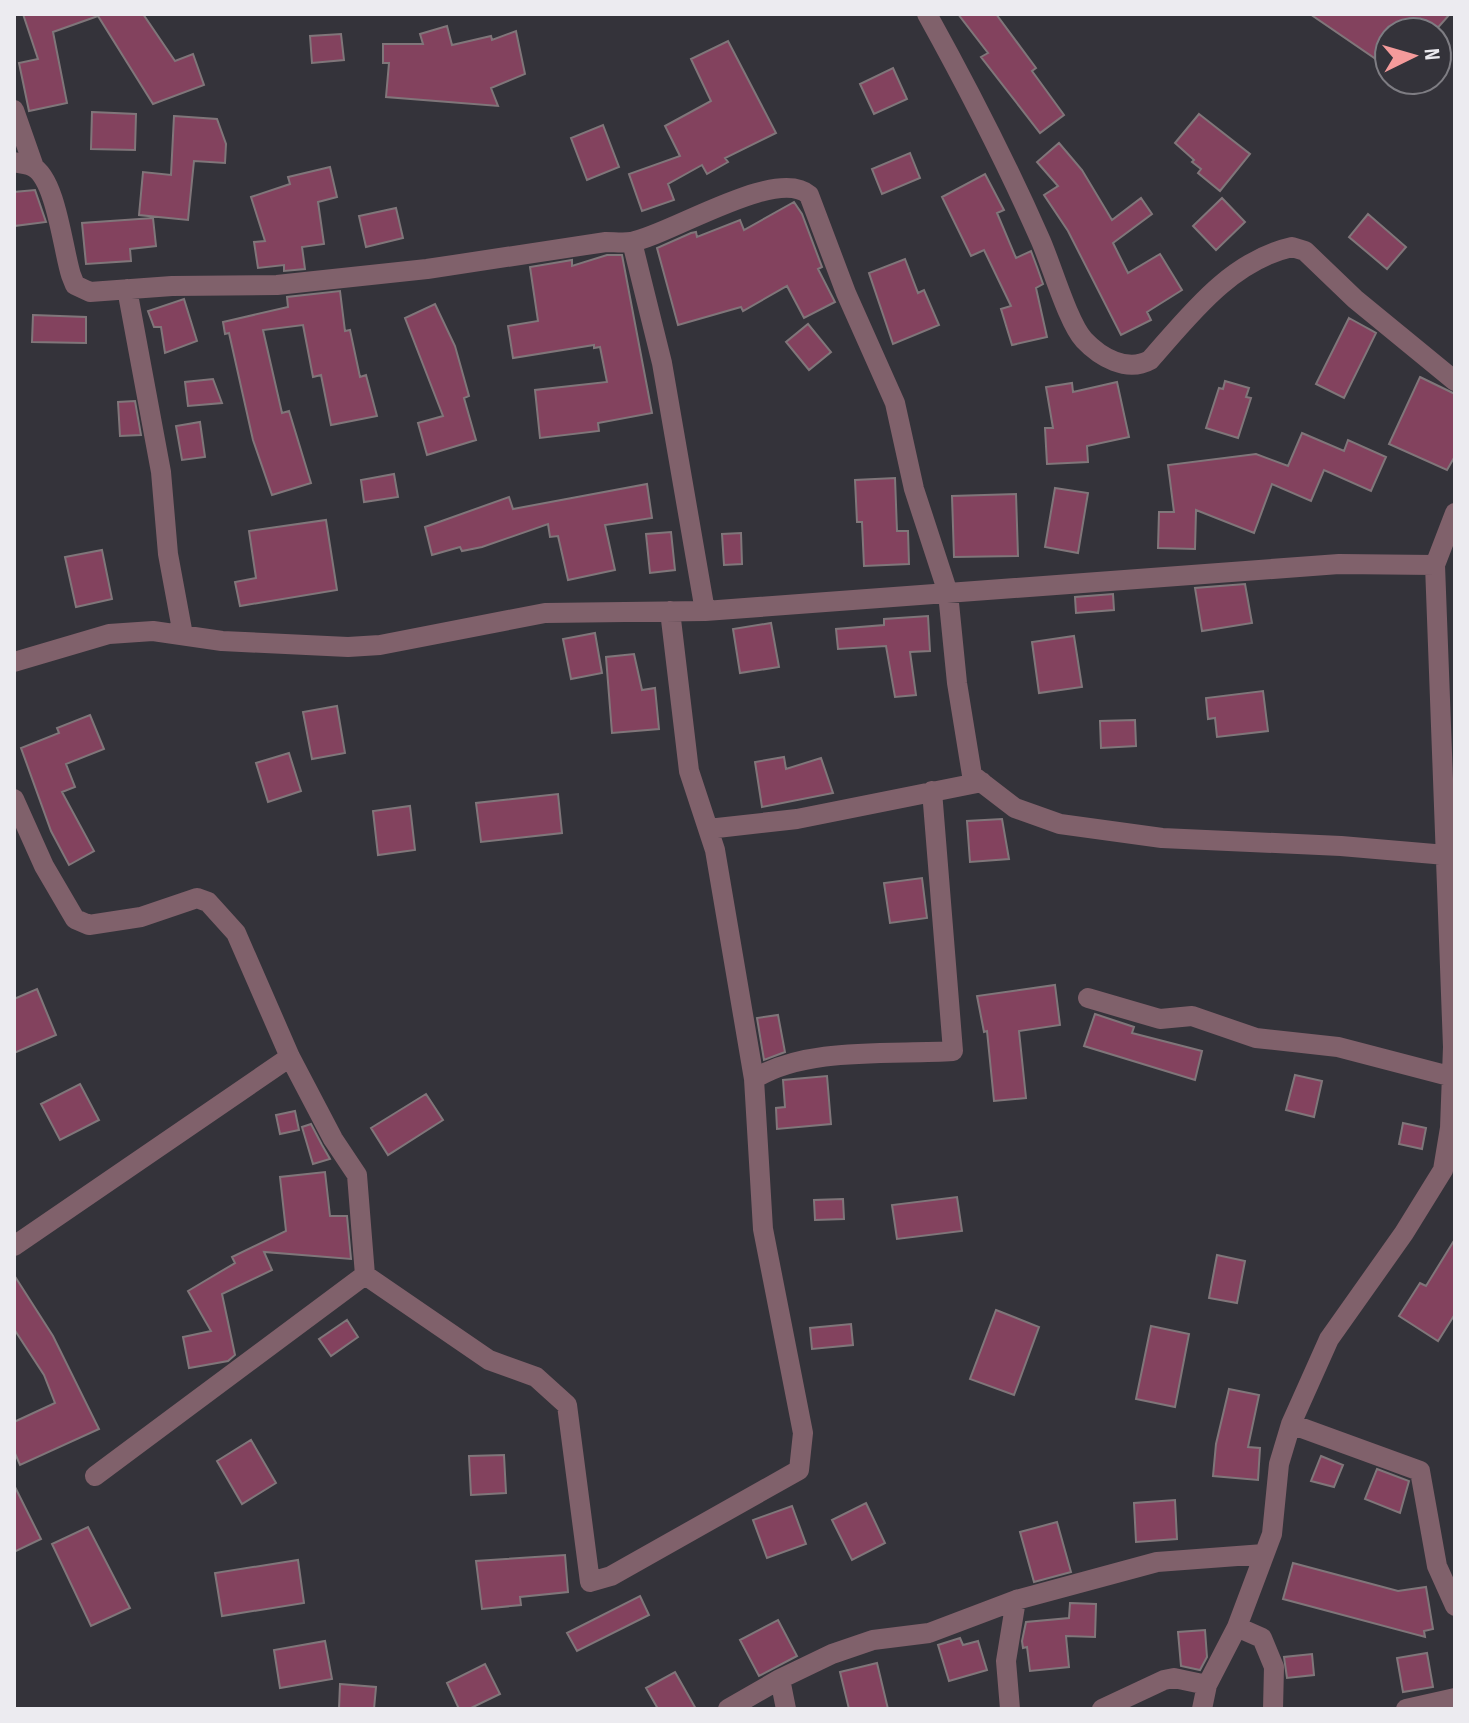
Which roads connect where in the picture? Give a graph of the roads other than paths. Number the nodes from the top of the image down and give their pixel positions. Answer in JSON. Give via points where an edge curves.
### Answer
{"nodes":[{"id":1,"x":927,"y":14,"type":"edge"},
{"id":2,"x":14,"y":110,"type":"edge"},
{"id":3,"x":24,"y":165,"type":"edge"},
{"id":4,"x":632,"y":242,"type":"junction"},
{"id":5,"x":127,"y":289,"type":"junction"},
{"id":6,"x":1455,"y":381,"type":"edge"},
{"id":7,"x":1455,"y":513,"type":"edge"},
{"id":8,"x":1435,"y":565,"type":"junction"},
{"id":9,"x":948,"y":593,"type":"junction"},
{"id":10,"x":670,"y":611,"type":"junction"},
{"id":11,"x":705,"y":611,"type":"junction"},
{"id":12,"x":183,"y":635,"type":"junction"},
{"id":13,"x":14,"y":662,"type":"edge"},
{"id":14,"x":982,"y":782,"type":"junction"},
{"id":15,"x":932,"y":791,"type":"junction"},
{"id":16,"x":14,"y":799,"type":"edge"},
{"id":17,"x":708,"y":829,"type":"junction"},
{"id":18,"x":1446,"y":855,"type":"junction"},
{"id":19,"x":1088,"y":998,"type":"dead end"},
{"id":20,"x":290,"y":1057,"type":"junction"},
{"id":21,"x":1453,"y":1077,"type":"junction"},
{"id":22,"x":754,"y":1079,"type":"junction"},
{"id":23,"x":1449,"y":1173,"type":"edge"},
{"id":24,"x":14,"y":1246,"type":"edge"},
{"id":25,"x":365,"y":1275,"type":"junction"},
{"id":26,"x":1291,"y":1424,"type":"junction"},
{"id":27,"x":95,"y":1476,"type":"dead end"},
{"id":28,"x":1264,"y":1554,"type":"junction"},
{"id":29,"x":1016,"y":1600,"type":"junction"},
{"id":30,"x":1455,"y":1606,"type":"edge"},
{"id":31,"x":1237,"y":1627,"type":"junction"},
{"id":32,"x":780,"y":1679,"type":"junction"},
{"id":33,"x":1207,"y":1685,"type":"junction"},
{"id":34,"x":1455,"y":1698,"type":"edge"},
{"id":35,"x":728,"y":1709,"type":"edge"},
{"id":36,"x":786,"y":1709,"type":"edge"},
{"id":37,"x":1010,"y":1709,"type":"edge"},
{"id":38,"x":1102,"y":1709,"type":"edge"},
{"id":39,"x":1202,"y":1709,"type":"edge"},
{"id":40,"x":1273,"y":1709,"type":"edge"},
{"id":41,"x":1406,"y":1709,"type":"edge"}],
"edges":[{"from":1,"to":6,"type":"street","via":[[977,104],[1080,335],[1100,354],[1136,365],[1150,360],[1211,292],[1250,264],[1292,247],[1305,251]]},
{"from":2,"to":3,"type":"street"},
{"from":3,"to":5,"type":"street","via":[[51,194],[75,285],[90,292]]},
{"from":4,"to":5,"type":"street","via":[[277,285]]},
{"from":4,"to":9,"type":"street","via":[[741,198],[793,187],[809,195],[895,403],[914,489]]},
{"from":4,"to":11,"type":"street","via":[[662,363]]},
{"from":5,"to":12,"type":"street","via":[[161,472],[168,554]]},
{"from":7,"to":8,"type":"street"},
{"from":8,"to":9,"type":"street","via":[[1339,564]]},
{"from":8,"to":18,"type":"street"},
{"from":9,"to":11,"type":"street"},
{"from":9,"to":14,"type":"street","via":[[972,775]]},
{"from":10,"to":11,"type":"street"},
{"from":10,"to":12,"type":"street","via":[[545,613],[348,647]]},
{"from":10,"to":17,"type":"street","via":[[689,771]]},
{"from":12,"to":13,"type":"street","via":[[109,634]]},
{"from":14,"to":15,"type":"street"},
{"from":14,"to":18,"type":"street","via":[[1015,808],[1060,824],[1162,838]]},
{"from":15,"to":17,"type":"street","via":[[797,819]]},
{"from":15,"to":22,"type":"street","via":[[953,1051],[803,1058]]},
{"from":16,"to":20,"type":"street","via":[[44,866],[81,923],[141,917],[190,898],[208,902],[236,933]]},
{"from":17,"to":22,"type":"street"},
{"from":18,"to":21,"type":"street"},
{"from":19,"to":21,"type":"street","via":[[1160,1019],[1192,1016],[1256,1038],[1338,1047]]},
{"from":20,"to":24,"type":"street"},
{"from":20,"to":25,"type":"street","via":[[357,1175]]},
{"from":21,"to":23,"type":"street"},
{"from":22,"to":25,"type":"street","via":[[763,1229],[803,1433],[799,1470],[611,1576],[590,1582],[567,1405],[536,1377],[489,1360]]},
{"from":23,"to":26,"type":"street","via":[[1329,1339]]},
{"from":25,"to":27,"type":"street"},
{"from":26,"to":28,"type":"street"},
{"from":26,"to":30,"type":"street","via":[[1420,1471],[1437,1566]]},
{"from":28,"to":29,"type":"street","via":[[1157,1562]]},
{"from":28,"to":31,"type":"street"},
{"from":29,"to":32,"type":"street","via":[[929,1633],[859,1645]]},
{"from":29,"to":37,"type":"street","via":[[1006,1661]]},
{"from":31,"to":33,"type":"street"},
{"from":31,"to":40,"type":"street","via":[[1262,1638],[1274,1667]]},
{"from":32,"to":35,"type":"street"},
{"from":32,"to":36,"type":"street"},
{"from":33,"to":38,"type":"street","via":[[1164,1680]]},
{"from":33,"to":39,"type":"street"},
{"from":34,"to":41,"type":"street"}]}
